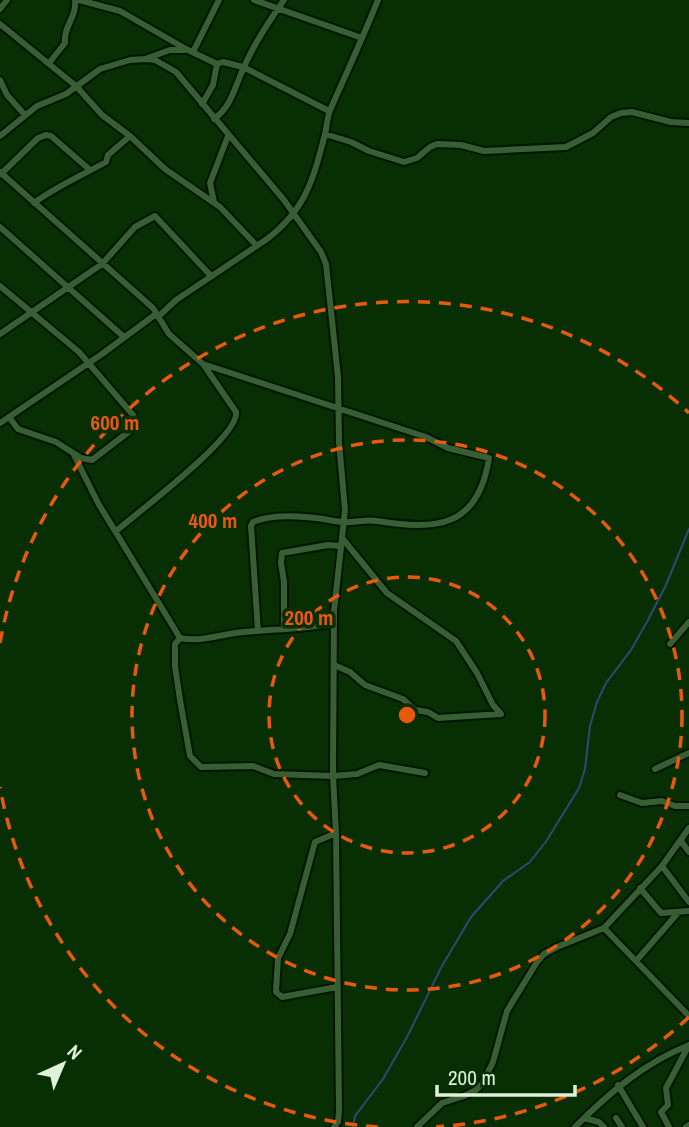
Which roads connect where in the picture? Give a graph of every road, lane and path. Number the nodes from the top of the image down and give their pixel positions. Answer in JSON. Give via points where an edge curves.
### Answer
{"nodes":[{"id":1,"x":7,"y":0,"type":"edge"},
{"id":2,"x":77,"y":0,"type":"edge"},
{"id":3,"x":219,"y":0,"type":"edge"},
{"id":4,"x":254,"y":0,"type":"edge"},
{"id":5,"x":284,"y":0,"type":"edge"},
{"id":6,"x":378,"y":0,"type":"edge"},
{"id":7,"x":278,"y":8,"type":"junction"},
{"id":8,"x":0,"y":9,"type":"edge"},
{"id":9,"x":0,"y":24,"type":"edge"},
{"id":10,"x":362,"y":37,"type":"junction"},
{"id":11,"x":190,"y":51,"type":"junction"},
{"id":12,"x":145,"y":59,"type":"junction"},
{"id":13,"x":49,"y":63,"type":"junction"},
{"id":14,"x":217,"y":64,"type":"junction"},
{"id":15,"x":243,"y":67,"type":"junction"},
{"id":16,"x":0,"y":80,"type":"edge"},
{"id":17,"x":76,"y":86,"type":"junction"},
{"id":18,"x":202,"y":104,"type":"junction"},
{"id":19,"x":329,"y":111,"type":"junction"},
{"id":20,"x":221,"y":114,"type":"junction"},
{"id":21,"x":24,"y":115,"type":"junction"},
{"id":22,"x":214,"y":119,"type":"junction"},
{"id":23,"x":689,"y":123,"type":"edge"},
{"id":24,"x":220,"y":126,"type":"junction"},
{"id":25,"x":325,"y":134,"type":"junction"},
{"id":26,"x":130,"y":135,"type":"junction"},
{"id":27,"x":0,"y":136,"type":"edge"},
{"id":28,"x":228,"y":136,"type":"junction"},
{"id":29,"x":90,"y":170,"type":"junction"},
{"id":30,"x":1,"y":173,"type":"edge"},
{"id":31,"x":210,"y":183,"type":"junction"},
{"id":32,"x":195,"y":190,"type":"junction"},
{"id":33,"x":214,"y":202,"type":"junction"},
{"id":34,"x":34,"y":203,"type":"junction"},
{"id":35,"x":295,"y":213,"type":"junction"},
{"id":36,"x":0,"y":227,"type":"edge"},
{"id":37,"x":257,"y":246,"type":"junction"},
{"id":38,"x":102,"y":264,"type":"junction"},
{"id":39,"x":211,"y":276,"type":"junction"},
{"id":40,"x":0,"y":286,"type":"edge"},
{"id":41,"x":66,"y":287,"type":"junction"},
{"id":42,"x":32,"y":312,"type":"junction"},
{"id":43,"x":156,"y":313,"type":"junction"},
{"id":44,"x":0,"y":334,"type":"edge"},
{"id":45,"x":124,"y":337,"type":"junction"},
{"id":46,"x":89,"y":363,"type":"junction"},
{"id":47,"x":203,"y":364,"type":"junction"},
{"id":48,"x":338,"y":408,"type":"junction"},
{"id":49,"x":9,"y":417,"type":"junction"},
{"id":50,"x":0,"y":423,"type":"edge"},
{"id":51,"x":74,"y":454,"type":"junction"},
{"id":52,"x":344,"y":523,"type":"junction"},
{"id":53,"x":116,"y":531,"type":"junction"},
{"id":54,"x":341,"y":542,"type":"junction"},
{"id":55,"x":351,"y":549,"type":"junction"},
{"id":56,"x":340,"y":555,"type":"junction"},
{"id":57,"x":334,"y":622,"type":"junction"},
{"id":58,"x":689,"y":622,"type":"edge"},
{"id":59,"x":284,"y":629,"type":"junction"},
{"id":60,"x":258,"y":631,"type":"junction"},
{"id":61,"x":180,"y":638,"type":"junction"},
{"id":62,"x":670,"y":644,"type":"dead end"},
{"id":63,"x":334,"y":665,"type":"junction"},
{"id":64,"x":689,"y":753,"type":"edge"},
{"id":65,"x":654,"y":769,"type":"dead end"},
{"id":66,"x":425,"y":773,"type":"dead end"},
{"id":67,"x":334,"y":776,"type":"junction"},
{"id":68,"x":620,"y":795,"type":"dead end"},
{"id":69,"x":689,"y":806,"type":"edge"},
{"id":70,"x":689,"y":828,"type":"edge"},
{"id":71,"x":337,"y":833,"type":"junction"},
{"id":72,"x":681,"y":841,"type":"junction"},
{"id":73,"x":689,"y":852,"type":"edge"},
{"id":74,"x":662,"y":866,"type":"junction"},
{"id":75,"x":640,"y":888,"type":"junction"},
{"id":76,"x":689,"y":902,"type":"edge"},
{"id":77,"x":689,"y":911,"type":"edge"},
{"id":78,"x":677,"y":914,"type":"junction"},
{"id":79,"x":604,"y":928,"type":"junction"},
{"id":80,"x":636,"y":961,"type":"junction"},
{"id":81,"x":337,"y":987,"type":"junction"},
{"id":82,"x":687,"y":1010,"type":"edge"},
{"id":83,"x":689,"y":1045,"type":"edge"},
{"id":84,"x":618,"y":1086,"type":"junction"},
{"id":85,"x":584,"y":1118,"type":"junction"},
{"id":86,"x":616,"y":1118,"type":"dead end"},
{"id":87,"x":334,"y":1127,"type":"edge"},
{"id":88,"x":417,"y":1127,"type":"edge"},
{"id":89,"x":575,"y":1127,"type":"edge"},
{"id":90,"x":604,"y":1127,"type":"edge"},
{"id":91,"x":622,"y":1127,"type":"edge"},
{"id":92,"x":642,"y":1127,"type":"edge"},
{"id":93,"x":669,"y":1127,"type":"edge"}],
"edges":[{"from":1,"to":8,"type":"street"},
{"from":2,"to":11,"type":"street","via":[[120,11]]},
{"from":2,"to":13,"type":"street","via":[[64,33],[65,43]]},
{"from":3,"to":11,"type":"street"},
{"from":4,"to":7,"type":"street"},
{"from":5,"to":7,"type":"street"},
{"from":6,"to":10,"type":"street"},
{"from":7,"to":10,"type":"street"},
{"from":7,"to":15,"type":"street"},
{"from":9,"to":13,"type":"street"},
{"from":10,"to":19,"type":"street"},
{"from":11,"to":12,"type":"street","via":[[170,50]]},
{"from":11,"to":14,"type":"street"},
{"from":12,"to":17,"type":"street","via":[[100,69]]},
{"from":12,"to":18,"type":"street","via":[[176,72]]},
{"from":13,"to":17,"type":"street"},
{"from":14,"to":15,"type":"street"},
{"from":14,"to":18,"type":"street","via":[[213,85]]},
{"from":15,"to":19,"type":"street"},
{"from":15,"to":20,"type":"street"},
{"from":16,"to":21,"type":"street"},
{"from":17,"to":21,"type":"street"},
{"from":17,"to":26,"type":"street","via":[[102,115]]},
{"from":18,"to":22,"type":"street"},
{"from":19,"to":25,"type":"street"},
{"from":20,"to":22,"type":"street"},
{"from":20,"to":24,"type":"street"},
{"from":21,"to":27,"type":"street"},
{"from":22,"to":24,"type":"street"},
{"from":23,"to":25,"type":"street","via":[[621,113],[566,146],[484,151],[437,144],[404,162]]},
{"from":24,"to":28,"type":"street"},
{"from":25,"to":35,"type":"street","via":[[310,187]]},
{"from":26,"to":29,"type":"street","via":[[106,162]]},
{"from":26,"to":32,"type":"street"},
{"from":28,"to":31,"type":"street"},
{"from":28,"to":35,"type":"street"},
{"from":29,"to":30,"type":"street","via":[[46,135]]},
{"from":29,"to":34,"type":"street"},
{"from":30,"to":34,"type":"street"},
{"from":31,"to":32,"type":"street"},
{"from":31,"to":33,"type":"street"},
{"from":32,"to":33,"type":"street"},
{"from":33,"to":37,"type":"street"},
{"from":34,"to":38,"type":"street"},
{"from":35,"to":37,"type":"street"},
{"from":35,"to":48,"type":"street","via":[[326,264]]},
{"from":36,"to":41,"type":"street"},
{"from":37,"to":39,"type":"street"},
{"from":38,"to":39,"type":"street","via":[[135,227],[155,216]]},
{"from":38,"to":41,"type":"street"},
{"from":38,"to":43,"type":"street"},
{"from":39,"to":43,"type":"street"},
{"from":40,"to":42,"type":"street"},
{"from":41,"to":42,"type":"street"},
{"from":41,"to":45,"type":"street"},
{"from":42,"to":44,"type":"street"},
{"from":42,"to":46,"type":"street"},
{"from":43,"to":45,"type":"street"},
{"from":43,"to":47,"type":"street","via":[[179,344]]},
{"from":45,"to":46,"type":"street"},
{"from":46,"to":49,"type":"street"},
{"from":46,"to":51,"type":"street","via":[[136,422],[92,460]]},
{"from":47,"to":48,"type":"street"},
{"from":47,"to":53,"type":"street","via":[[236,412],[235,424],[213,450]]},
{"from":48,"to":52,"type":"street"},
{"from":48,"to":52,"type":"street","via":[[490,460],[472,503],[448,522],[425,526],[366,520]]},
{"from":49,"to":50,"type":"street"},
{"from":49,"to":51,"type":"street","via":[[18,429],[56,442]]},
{"from":51,"to":53,"type":"street"},
{"from":52,"to":54,"type":"street"},
{"from":52,"to":60,"type":"street","via":[[301,517],[253,522]]},
{"from":53,"to":61,"type":"street"},
{"from":54,"to":55,"type":"street"},
{"from":54,"to":56,"type":"street"},
{"from":54,"to":59,"type":"street","via":[[281,555]]},
{"from":55,"to":56,"type":"street"},
{"from":55,"to":63,"type":"street","via":[[387,593],[456,641],[501,714],[438,718],[365,685]]},
{"from":56,"to":57,"type":"street"},
{"from":57,"to":59,"type":"street"},
{"from":57,"to":63,"type":"street"},
{"from":58,"to":62,"type":"street"},
{"from":59,"to":60,"type":"street"},
{"from":60,"to":61,"type":"street"},
{"from":61,"to":67,"type":"street","via":[[175,644],[175,666],[194,762],[205,768],[253,766],[274,774]]},
{"from":63,"to":67,"type":"street"},
{"from":64,"to":65,"type":"street"},
{"from":66,"to":67,"type":"street","via":[[379,765],[357,774]]},
{"from":67,"to":71,"type":"street"},
{"from":68,"to":69,"type":"street","via":[[642,803]]},
{"from":70,"to":72,"type":"street"},
{"from":71,"to":81,"type":"street"},
{"from":71,"to":81,"type":"street","via":[[315,842],[275,977],[276,992],[282,997]]},
{"from":72,"to":73,"type":"street"},
{"from":72,"to":74,"type":"street"},
{"from":74,"to":75,"type":"street"},
{"from":74,"to":76,"type":"street"},
{"from":75,"to":78,"type":"street","via":[[661,913]]},
{"from":75,"to":79,"type":"street"},
{"from":77,"to":78,"type":"street"},
{"from":78,"to":80,"type":"street"},
{"from":79,"to":80,"type":"street"},
{"from":79,"to":88,"type":"street","via":[[544,954],[507,1011],[482,1084],[442,1103]]},
{"from":80,"to":82,"type":"street"},
{"from":81,"to":87,"type":"street","via":[[339,1111]]},
{"from":83,"to":84,"type":"street"},
{"from":83,"to":93,"type":"street","via":[[666,1088],[668,1105],[661,1112]]},
{"from":84,"to":85,"type":"street"},
{"from":84,"to":92,"type":"street"},
{"from":85,"to":89,"type":"street"},
{"from":85,"to":90,"type":"street"},
{"from":86,"to":91,"type":"street"}]}
